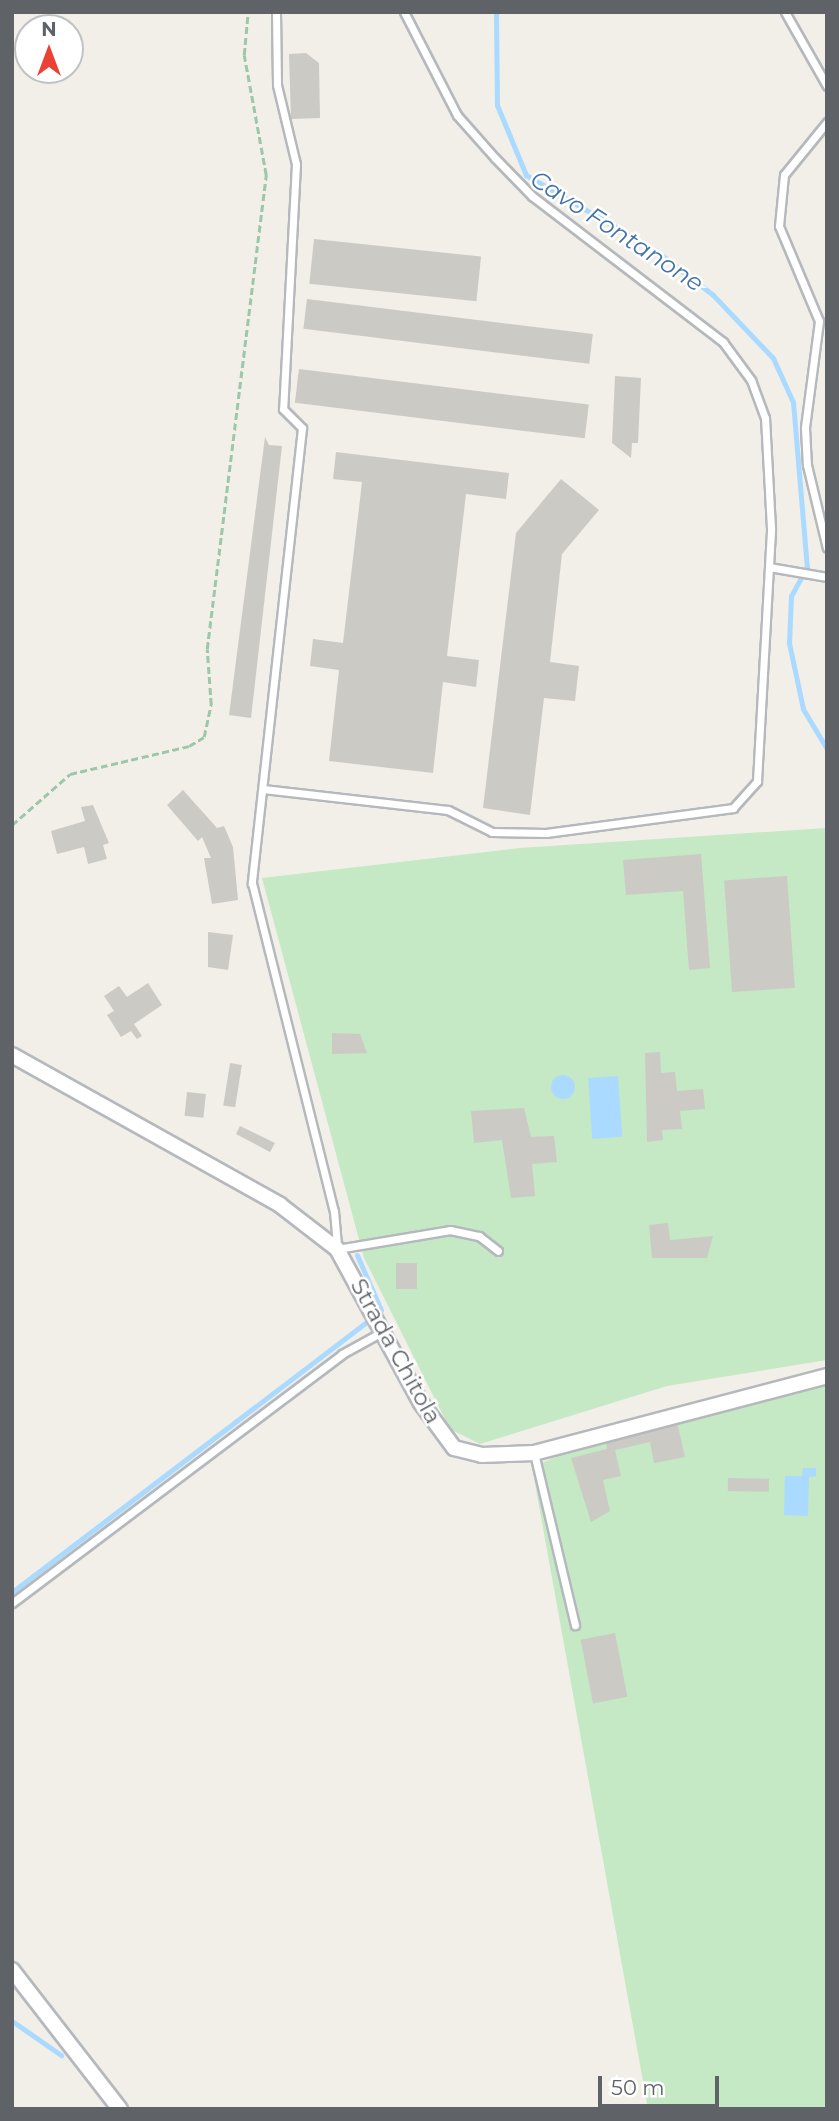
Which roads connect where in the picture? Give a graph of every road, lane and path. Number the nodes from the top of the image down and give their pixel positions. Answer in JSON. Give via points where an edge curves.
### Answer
{"nodes":[{"id":1,"x":248,"y":12,"type":"edge"},
{"id":2,"x":276,"y":12,"type":"edge"},
{"id":3,"x":404,"y":12,"type":"edge"},
{"id":4,"x":785,"y":12,"type":"edge"},
{"id":5,"x":827,"y":86,"type":"edge"},
{"id":6,"x":827,"y":122,"type":"edge"},
{"id":7,"x":827,"y":548,"type":"edge"},
{"id":8,"x":768,"y":567,"type":"junction"},
{"id":9,"x":827,"y":571,"type":"edge"},
{"id":10,"x":827,"y":577,"type":"edge"},
{"id":11,"x":263,"y":789,"type":"junction"},
{"id":12,"x":12,"y":825,"type":"edge"},
{"id":13,"x":12,"y":1055,"type":"edge"},
{"id":14,"x":337,"y":1249,"type":"junction"},
{"id":15,"x":498,"y":1251,"type":"dead end"},
{"id":16,"x":383,"y":1331,"type":"junction"},
{"id":17,"x":827,"y":1376,"type":"edge"},
{"id":18,"x":534,"y":1454,"type":"junction"},
{"id":19,"x":12,"y":1603,"type":"edge"},
{"id":20,"x":575,"y":1625,"type":"dead end"},
{"id":21,"x":12,"y":1970,"type":"edge"},
{"id":22,"x":120,"y":2109,"type":"edge"}],
"edges":[{"from":1,"to":12,"type":"path","via":[[244,54],[267,176],[207,649],[211,705],[204,737],[190,746],[70,774]]},
{"from":2,"to":11,"type":"lane","via":[[277,85],[296,164],[283,409],[302,428]]},
{"from":3,"to":8,"type":"lane","via":[[457,115],[495,159],[532,197],[723,342],[751,380],[765,418]]},
{"from":4,"to":5,"type":"lane"},
{"from":6,"to":7,"type":"lane","via":[[784,175],[779,226],[785,254],[818,321],[805,428],[807,465]]},
{"from":8,"to":10,"type":"lane"},
{"from":8,"to":11,"type":"lane","via":[[764,735],[757,781],[733,808],[558,832],[492,832],[448,810]]},
{"from":9,"to":10,"type":"lane"},
{"from":11,"to":14,"type":"lane","via":[[252,883],[334,1211]]},
{"from":13,"to":14,"type":"street","name":"Strada Chitola","via":[[280,1205]]},
{"from":14,"to":15,"type":"lane","via":[[450,1230],[479,1236]]},
{"from":14,"to":16,"type":"street","name":"Strada Chitola"},
{"from":16,"to":18,"type":"street","name":"Strada Chitola","via":[[454,1448],[482,1455]]},
{"from":16,"to":19,"type":"lane","via":[[342,1354]]},
{"from":17,"to":18,"type":"street","name":"Strada Chitola"},
{"from":18,"to":20,"type":"lane"},
{"from":21,"to":22,"type":"street"}]}
